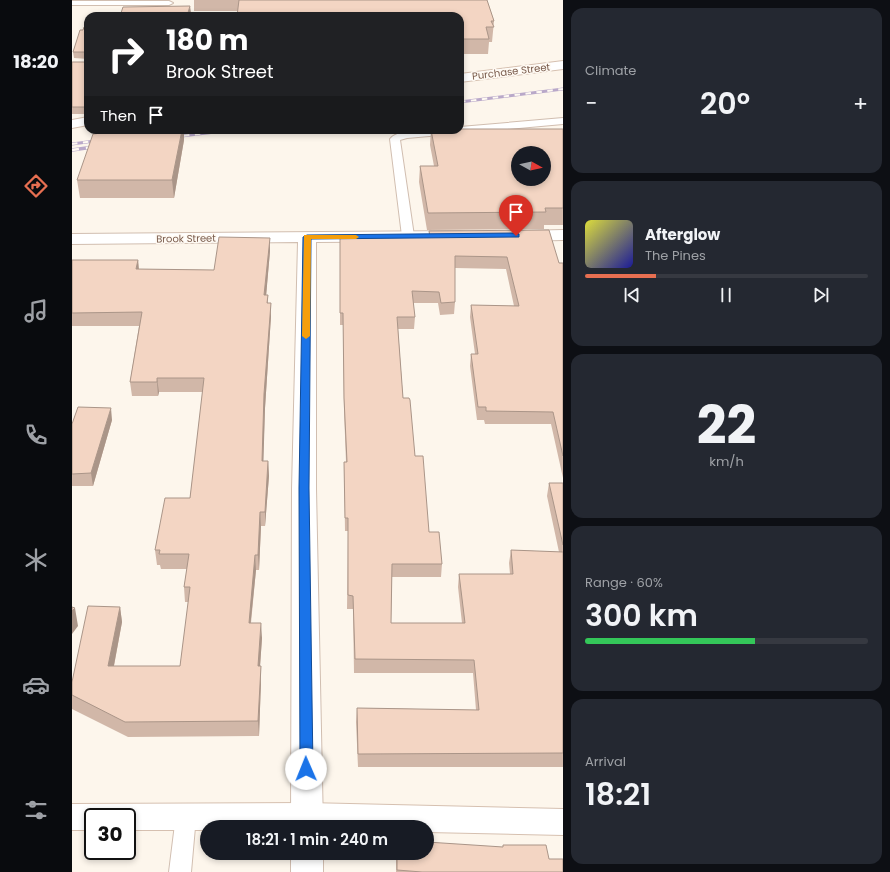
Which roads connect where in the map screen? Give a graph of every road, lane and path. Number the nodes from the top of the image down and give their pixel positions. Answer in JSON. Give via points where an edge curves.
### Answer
{"nodes":[{"id":1,"x":72,"y":3,"type":"edge"},
{"id":2,"x":169,"y":3,"type":"dead end"},
{"id":3,"x":464,"y":64,"type":"edge"},
{"id":4,"x":563,"y":65,"type":"edge"},
{"id":5,"x":464,"y":77,"type":"edge"},
{"id":6,"x":563,"y":121,"type":"edge"},
{"id":7,"x":84,"y":122,"type":"edge"},
{"id":8,"x":72,"y":124,"type":"edge"},
{"id":9,"x":464,"y":130,"type":"edge"},
{"id":10,"x":416,"y":134,"type":"edge"},
{"id":11,"x":563,"y":235,"type":"edge"},
{"id":12,"x":408,"y":236,"type":"junction"},
{"id":13,"x":478,"y":236,"type":"edge"},
{"id":14,"x":501,"y":236,"type":"edge"},
{"id":15,"x":307,"y":237,"type":"junction"},
{"id":16,"x":72,"y":239,"type":"edge"},
{"id":17,"x":186,"y":816,"type":"junction"},
{"id":18,"x":72,"y":817,"type":"edge"},
{"id":19,"x":267,"y":820,"type":"edge"},
{"id":20,"x":307,"y":820,"type":"edge"},
{"id":21,"x":434,"y":822,"type":"edge"},
{"id":22,"x":563,"y":822,"type":"edge"},
{"id":23,"x":307,"y":860,"type":"edge"},
{"id":24,"x":180,"y":872,"type":"edge"},
{"id":25,"x":307,"y":872,"type":"edge"}],
"edges":[{"from":1,"to":2,"type":"lane"},
{"from":3,"to":4,"type":"street"},
{"from":4,"to":5,"type":"street","name":"Purchase Street"},
{"from":6,"to":9,"type":"lane"},
{"from":7,"to":8,"type":"street"},
{"from":10,"to":12,"type":"lane","via":[[395,139]]},
{"from":11,"to":14,"type":"street"},
{"from":12,"to":13,"type":"street","name":"Brook Street"},
{"from":12,"to":15,"type":"street","name":"Brook Street"},
{"from":15,"to":16,"type":"street","name":"Brook Street"},
{"from":15,"to":20,"type":"street","via":[[304,488]]},
{"from":17,"to":18,"type":"street"},
{"from":17,"to":19,"type":"street"},
{"from":17,"to":24,"type":"lane"},
{"from":21,"to":22,"type":"street"},
{"from":23,"to":25,"type":"street"}]}
